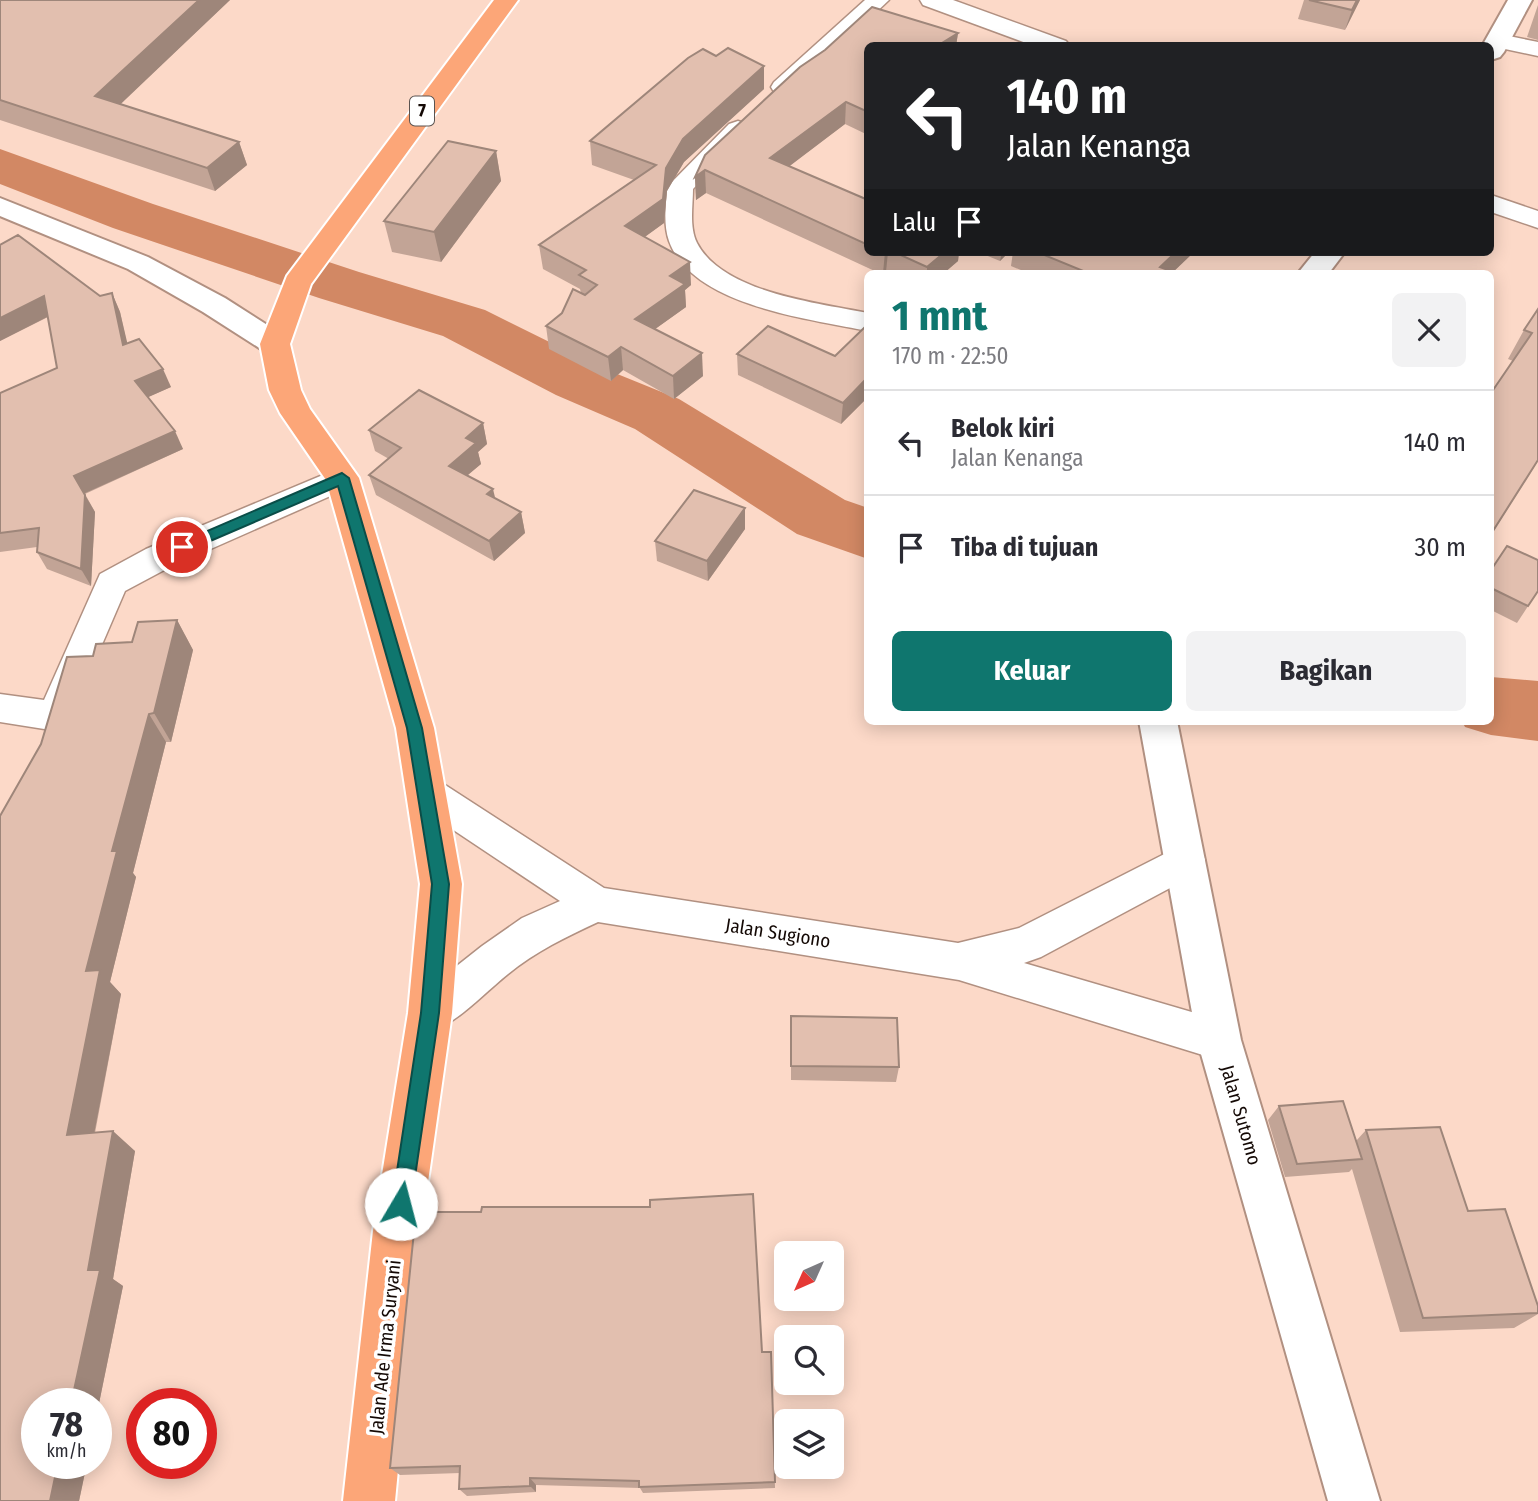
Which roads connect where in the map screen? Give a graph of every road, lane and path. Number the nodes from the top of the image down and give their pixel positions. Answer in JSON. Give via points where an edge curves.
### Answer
{"nodes":[{"id":1,"x":878,"y":0,"type":"edge"},
{"id":2,"x":932,"y":0,"type":"edge"},
{"id":3,"x":1520,"y":0,"type":"edge"},
{"id":4,"x":502,"y":3,"type":"edge"},
{"id":5,"x":1047,"y":42,"type":"edge"},
{"id":6,"x":1495,"y":46,"type":"edge"},
{"id":7,"x":1538,"y":49,"type":"edge"},
{"id":8,"x":1494,"y":204,"type":"edge"},
{"id":9,"x":0,"y":206,"type":"edge"},
{"id":10,"x":1538,"y":220,"type":"edge"},
{"id":11,"x":1328,"y":256,"type":"edge"},
{"id":12,"x":1316,"y":270,"type":"edge"},
{"id":13,"x":864,"y":321,"type":"edge"},
{"id":14,"x":281,"y":326,"type":"junction"},
{"id":15,"x":342,"y":478,"type":"junction"},
{"id":16,"x":0,"y":708,"type":"edge"},
{"id":17,"x":1159,"y":725,"type":"edge"},
{"id":18,"x":426,"y":792,"type":"junction"},
{"id":19,"x":1186,"y":860,"type":"junction"},
{"id":20,"x":596,"y":904,"type":"junction"},
{"id":21,"x":959,"y":961,"type":"junction"},
{"id":22,"x":430,"y":1013,"type":"junction"},
{"id":23,"x":1219,"y":1040,"type":"junction"},
{"id":24,"x":369,"y":1501,"type":"edge"},
{"id":25,"x":1354,"y":1501,"type":"edge"}],
"edges":[{"from":1,"to":13,"type":"street","via":[[680,187],[684,244],[704,268],[733,286],[773,301]]},
{"from":2,"to":5,"type":"street"},
{"from":3,"to":6,"type":"street"},
{"from":4,"to":14,"type":"highway","number":"7","via":[[297,283]]},
{"from":6,"to":7,"type":"street"},
{"from":8,"to":10,"type":"street"},
{"from":9,"to":14,"type":"street","via":[[138,263],[214,304]]},
{"from":11,"to":12,"type":"street"},
{"from":14,"to":15,"type":"highway","name":"Jalan Ade Irma Suryani","via":[[285,390]]},
{"from":15,"to":16,"type":"street","via":[[111,583],[64,689],[52,732]]},
{"from":15,"to":18,"type":"highway","name":"Jalan Ade Irma Suryani","via":[[415,728]]},
{"from":17,"to":19,"type":"street","name":"Jalan Sutomo"},
{"from":18,"to":20,"type":"street","name":"Jalan Sugiono"},
{"from":18,"to":22,"type":"highway","name":"Jalan Ade Irma Suryani","via":[[441,884]]},
{"from":19,"to":21,"type":"street","name":"Jalan Sugiono","via":[[1027,944]]},
{"from":19,"to":23,"type":"street","name":"Jalan Sutomo"},
{"from":20,"to":21,"type":"street","name":"Jalan Sugiono"},
{"from":20,"to":22,"type":"street","via":[[536,931]]},
{"from":21,"to":23,"type":"street","name":"Jalan Sugiono"},
{"from":22,"to":24,"type":"highway","name":"Jalan Ade Irma Suryani","via":[[397,1231]]},
{"from":23,"to":25,"type":"street","name":"Jalan Sutomo"}]}
